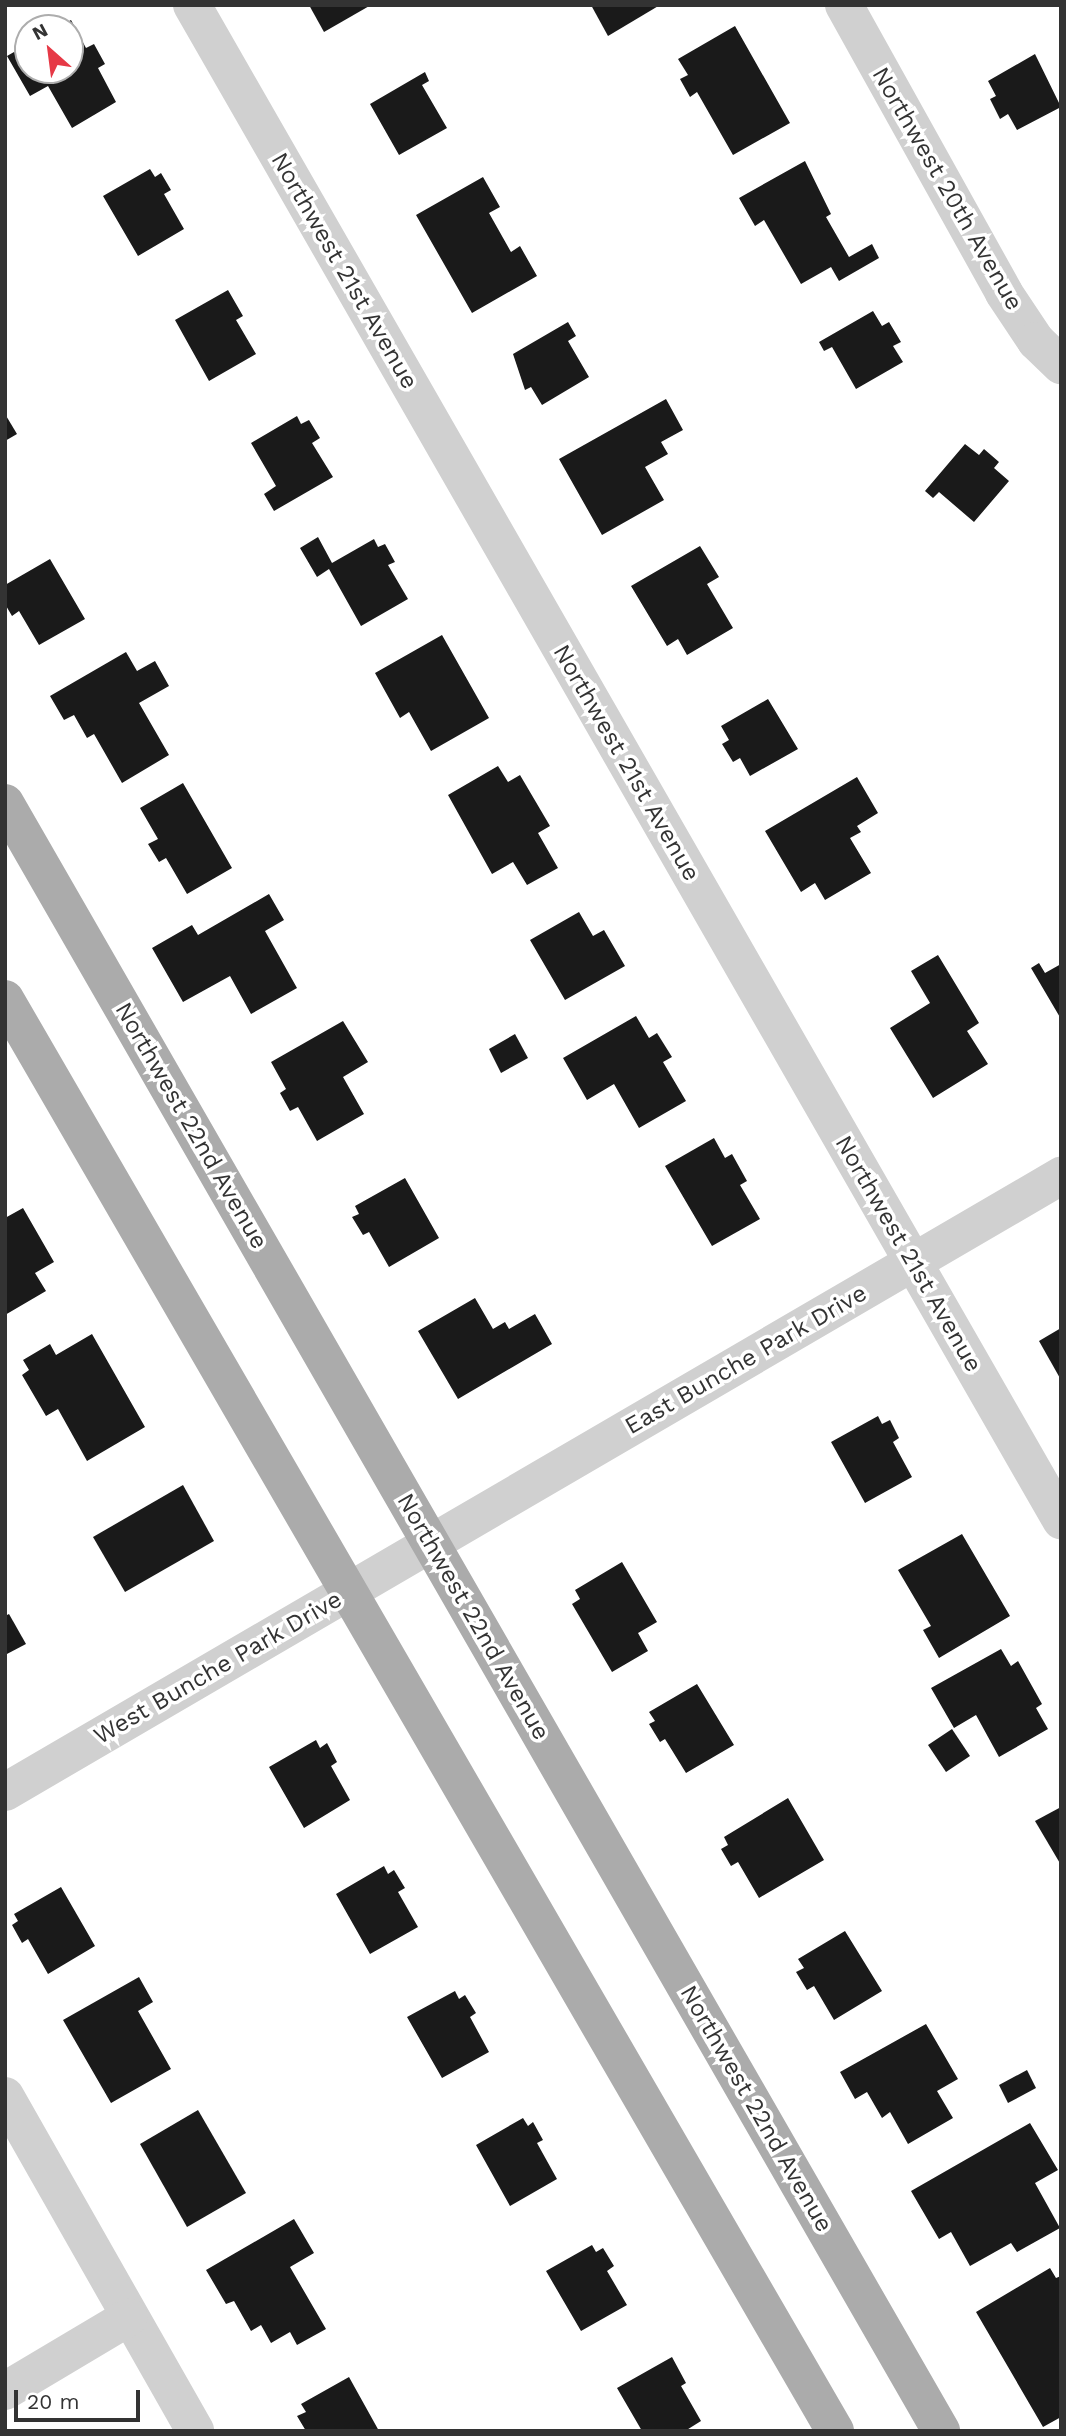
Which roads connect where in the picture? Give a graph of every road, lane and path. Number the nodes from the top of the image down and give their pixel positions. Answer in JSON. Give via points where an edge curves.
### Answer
{"nodes":[{"id":1,"x":192,"y":5,"type":"edge"},
{"id":2,"x":844,"y":5,"type":"edge"},
{"id":3,"x":1061,"y":365,"type":"edge"},
{"id":4,"x":5,"y":803,"type":"edge"},
{"id":5,"x":5,"y":999,"type":"edge"},
{"id":6,"x":1061,"y":1176,"type":"edge"},
{"id":7,"x":913,"y":1263,"type":"junction"},
{"id":8,"x":1061,"y":1520,"type":"edge"},
{"id":9,"x":431,"y":1544,"type":"junction"},
{"id":10,"x":349,"y":1592,"type":"junction"},
{"id":11,"x":5,"y":1792,"type":"edge"},
{"id":12,"x":5,"y":2096,"type":"edge"},
{"id":13,"x":129,"y":2317,"type":"junction"},
{"id":14,"x":5,"y":2391,"type":"edge"},
{"id":15,"x":195,"y":2431,"type":"edge"},
{"id":16,"x":835,"y":2431,"type":"edge"},
{"id":17,"x":941,"y":2431,"type":"edge"}],
"edges":[{"from":1,"to":7,"type":"street","name":"Northwest 21st Avenue"},
{"from":2,"to":3,"type":"street","name":"Northwest 20th Avenue","via":[[1004,293],[1036,341]]},
{"from":4,"to":9,"type":"main road","name":"Northwest 22nd Avenue"},
{"from":5,"to":10,"type":"main road"},
{"from":6,"to":7,"type":"street","name":"East Bunche Park Drive"},
{"from":7,"to":8,"type":"street","name":"Northwest 21st Avenue"},
{"from":7,"to":9,"type":"street","name":"East Bunche Park Drive"},
{"from":9,"to":10,"type":"street","name":"West Bunche Park Drive"},
{"from":9,"to":17,"type":"main road","name":"Northwest 22nd Avenue"},
{"from":10,"to":11,"type":"street","name":"West Bunche Park Drive"},
{"from":10,"to":16,"type":"main road"},
{"from":12,"to":13,"type":"street"},
{"from":13,"to":14,"type":"street"},
{"from":13,"to":15,"type":"street"}]}
